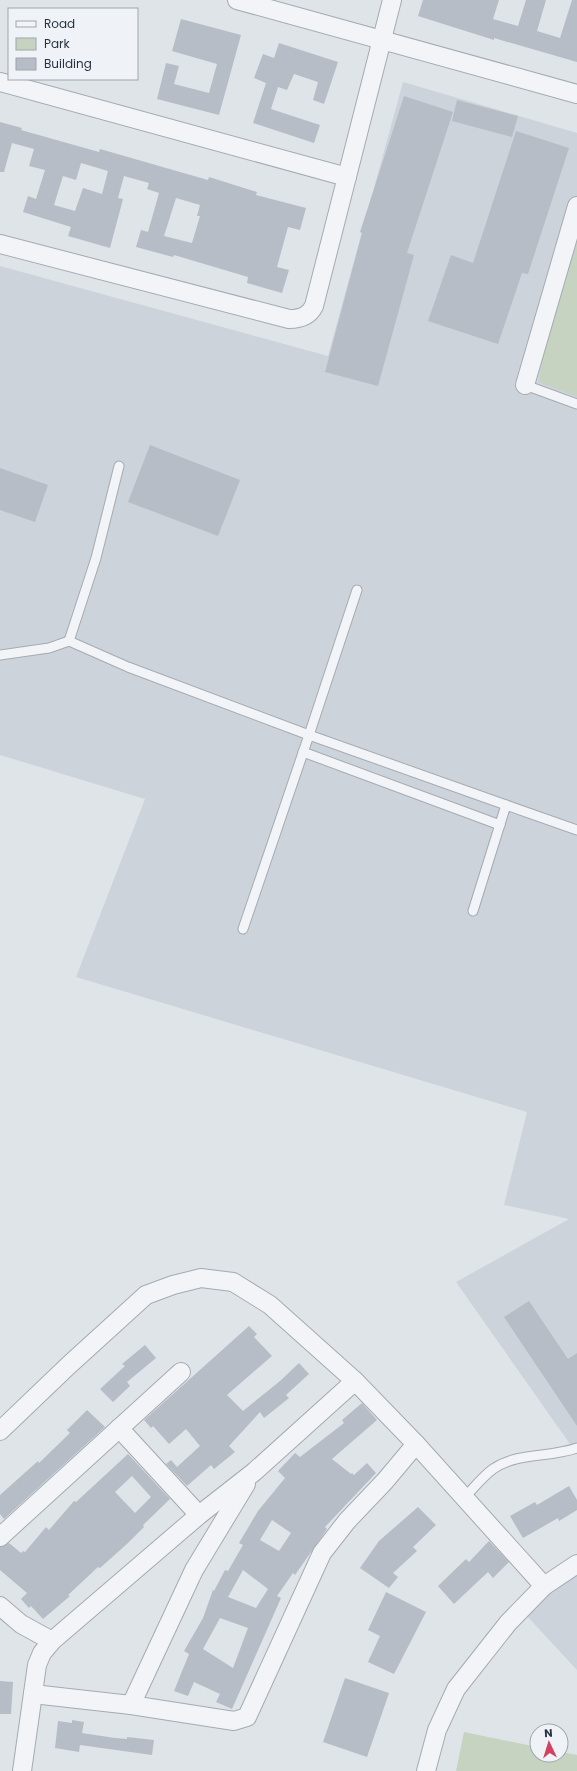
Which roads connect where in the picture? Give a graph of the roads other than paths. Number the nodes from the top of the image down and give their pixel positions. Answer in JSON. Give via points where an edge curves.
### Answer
{"nodes":[{"id":1,"x":237,"y":0,"type":"edge"},
{"id":2,"x":392,"y":0,"type":"edge"},
{"id":3,"x":381,"y":40,"type":"junction"},
{"id":4,"x":0,"y":82,"type":"edge"},
{"id":5,"x":577,"y":94,"type":"edge"},
{"id":6,"x":347,"y":177,"type":"junction"},
{"id":7,"x":577,"y":206,"type":"edge"},
{"id":8,"x":0,"y":244,"type":"edge"},
{"id":9,"x":525,"y":385,"type":"joint"},
{"id":10,"x":577,"y":404,"type":"edge"},
{"id":11,"x":119,"y":466,"type":"dead end"},
{"id":12,"x":357,"y":590,"type":"dead end"},
{"id":13,"x":68,"y":641,"type":"junction"},
{"id":14,"x":0,"y":655,"type":"edge"},
{"id":15,"x":309,"y":735,"type":"junction"},
{"id":16,"x":304,"y":752,"type":"junction"},
{"id":17,"x":506,"y":804,"type":"junction"},
{"id":18,"x":500,"y":825,"type":"junction"},
{"id":19,"x":577,"y":830,"type":"edge"},
{"id":20,"x":473,"y":911,"type":"dead end"},
{"id":21,"x":243,"y":929,"type":"dead end"},
{"id":22,"x":180,"y":1372,"type":"dead end"},
{"id":23,"x":355,"y":1381,"type":"junction"},
{"id":24,"x":119,"y":1428,"type":"junction"},
{"id":25,"x":0,"y":1431,"type":"edge"},
{"id":26,"x":416,"y":1444,"type":"junction"},
{"id":27,"x":577,"y":1448,"type":"edge"},
{"id":28,"x":254,"y":1472,"type":"junction"},
{"id":29,"x":464,"y":1498,"type":"junction"},
{"id":30,"x":199,"y":1515,"type":"junction"},
{"id":31,"x":0,"y":1537,"type":"edge"},
{"id":32,"x":577,"y":1564,"type":"edge"},
{"id":33,"x":544,"y":1586,"type":"junction"},
{"id":34,"x":0,"y":1606,"type":"edge"},
{"id":35,"x":0,"y":1621,"type":"edge"},
{"id":36,"x":21,"y":1624,"type":"junction"},
{"id":37,"x":52,"y":1641,"type":"junction"},
{"id":38,"x":33,"y":1694,"type":"junction"},
{"id":39,"x":131,"y":1705,"type":"junction"},
{"id":40,"x":22,"y":1771,"type":"edge"},
{"id":41,"x":426,"y":1771,"type":"edge"}],
"edges":[{"from":1,"to":3,"type":"street"},
{"from":2,"to":3,"type":"street"},
{"from":3,"to":5,"type":"street"},
{"from":3,"to":6,"type":"street"},
{"from":4,"to":6,"type":"street"},
{"from":6,"to":8,"type":"street","via":[[314,306],[310,313],[299,319],[289,319]]},
{"from":7,"to":9,"type":"street"},
{"from":9,"to":10,"type":"lane"},
{"from":11,"to":13,"type":"lane","via":[[96,558]]},
{"from":12,"to":15,"type":"lane"},
{"from":13,"to":14,"type":"lane","via":[[49,648]]},
{"from":13,"to":15,"type":"lane","via":[[128,667]]},
{"from":15,"to":16,"type":"lane"},
{"from":15,"to":17,"type":"lane"},
{"from":16,"to":18,"type":"lane"},
{"from":16,"to":21,"type":"lane"},
{"from":17,"to":18,"type":"lane"},
{"from":17,"to":19,"type":"lane"},
{"from":18,"to":20,"type":"lane"},
{"from":22,"to":24,"type":"street"},
{"from":23,"to":25,"type":"street","via":[[270,1305],[233,1282],[201,1278],[173,1284],[146,1294]]},
{"from":23,"to":26,"type":"street"},
{"from":23,"to":28,"type":"street"},
{"from":24,"to":30,"type":"street"},
{"from":24,"to":31,"type":"street"},
{"from":26,"to":29,"type":"street"},
{"from":26,"to":39,"type":"street","via":[[322,1553],[247,1717],[234,1721]]},
{"from":27,"to":29,"type":"lane","via":[[512,1460],[492,1470]]},
{"from":28,"to":30,"type":"street"},
{"from":28,"to":39,"type":"street","via":[[194,1570]]},
{"from":29,"to":33,"type":"street"},
{"from":30,"to":37,"type":"street"},
{"from":32,"to":33,"type":"street"},
{"from":33,"to":41,"type":"street","via":[[508,1623],[456,1689],[437,1730]]},
{"from":34,"to":36,"type":"street"},
{"from":35,"to":36,"type":"street"},
{"from":36,"to":37,"type":"street"},
{"from":37,"to":38,"type":"street","via":[[42,1653],[37,1665]]},
{"from":38,"to":39,"type":"street"},
{"from":38,"to":40,"type":"street"}]}
